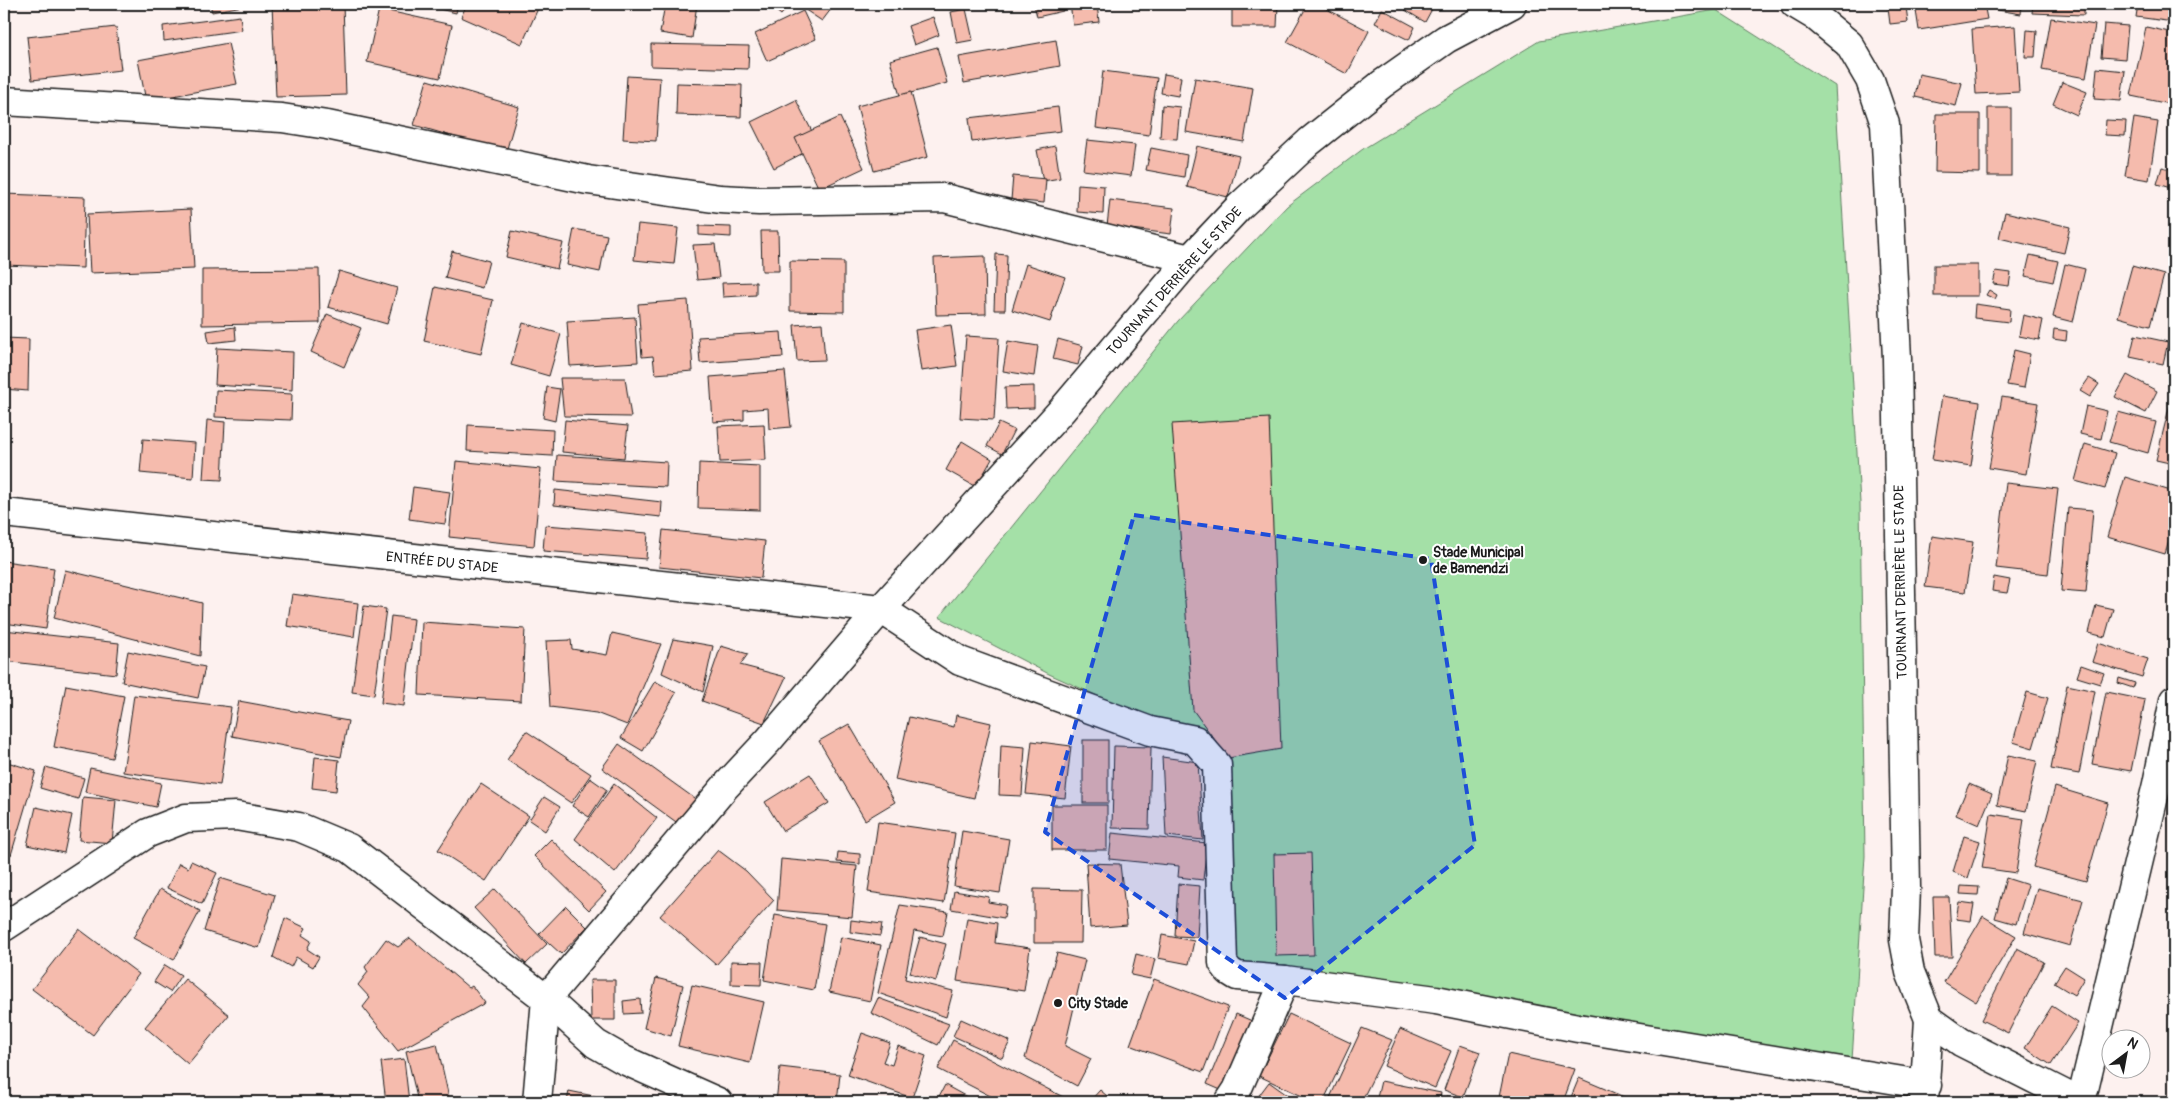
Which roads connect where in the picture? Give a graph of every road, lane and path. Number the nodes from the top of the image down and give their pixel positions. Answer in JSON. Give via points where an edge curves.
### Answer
{"nodes":[{"id":1,"x":1512,"y":4,"type":"edge"},
{"id":2,"x":1795,"y":4,"type":"edge"},
{"id":3,"x":4,"y":101,"type":"edge"},
{"id":4,"x":1190,"y":259,"type":"junction"},
{"id":5,"x":4,"y":513,"type":"edge"},
{"id":6,"x":881,"y":609,"type":"junction"},
{"id":7,"x":2174,"y":700,"type":"edge"},
{"id":8,"x":4,"y":927,"type":"edge"},
{"id":9,"x":1286,"y":980,"type":"junction"},
{"id":10,"x":546,"y":999,"type":"junction"},
{"id":11,"x":1929,"y":1019,"type":"junction"},
{"id":12,"x":1925,"y":1094,"type":"edge"},
{"id":13,"x":537,"y":1102,"type":"edge"},
{"id":14,"x":718,"y":1102,"type":"edge"},
{"id":15,"x":1229,"y":1102,"type":"edge"},
{"id":16,"x":2081,"y":1102,"type":"edge"}],
"edges":[{"from":1,"to":4,"type":"street","name":"TOURNANT DERRIÈRE LE STADE","via":[[1446,39],[1374,90],[1310,142],[1239,207]]},
{"from":2,"to":11,"type":"street","name":"TOURNANT DERRIÈRE LE STADE","via":[[1848,44],[1870,80],[1884,124],[1897,358],[1906,888],[1904,940],[1910,972]]},
{"from":3,"to":4,"type":"street","via":[[282,118],[588,180],[720,199],[944,198]]},
{"from":4,"to":6,"type":"street","name":"TOURNANT DERRIÈRE LE STADE","via":[[1063,409]]},
{"from":5,"to":6,"type":"street","name":"ENTRÉE DU STADE"},
{"from":6,"to":9,"type":"street","via":[[960,661],[1150,731],[1195,740],[1217,765],[1223,963],[1237,976]]},
{"from":6,"to":10,"type":"street","name":"TOURNANT DERRIÈRE LE STADE"},
{"from":7,"to":16,"type":"street"},
{"from":8,"to":10,"type":"street","via":[[148,833],[186,818],[236,816],[299,827],[349,848]]},
{"from":9,"to":12,"type":"street","via":[[1436,1000]]},
{"from":9,"to":15,"type":"street"},
{"from":10,"to":13,"type":"street"},
{"from":10,"to":14,"type":"street","via":[[596,1044]]},
{"from":11,"to":12,"type":"street"},
{"from":11,"to":16,"type":"street","via":[[1961,1042]]}]}
